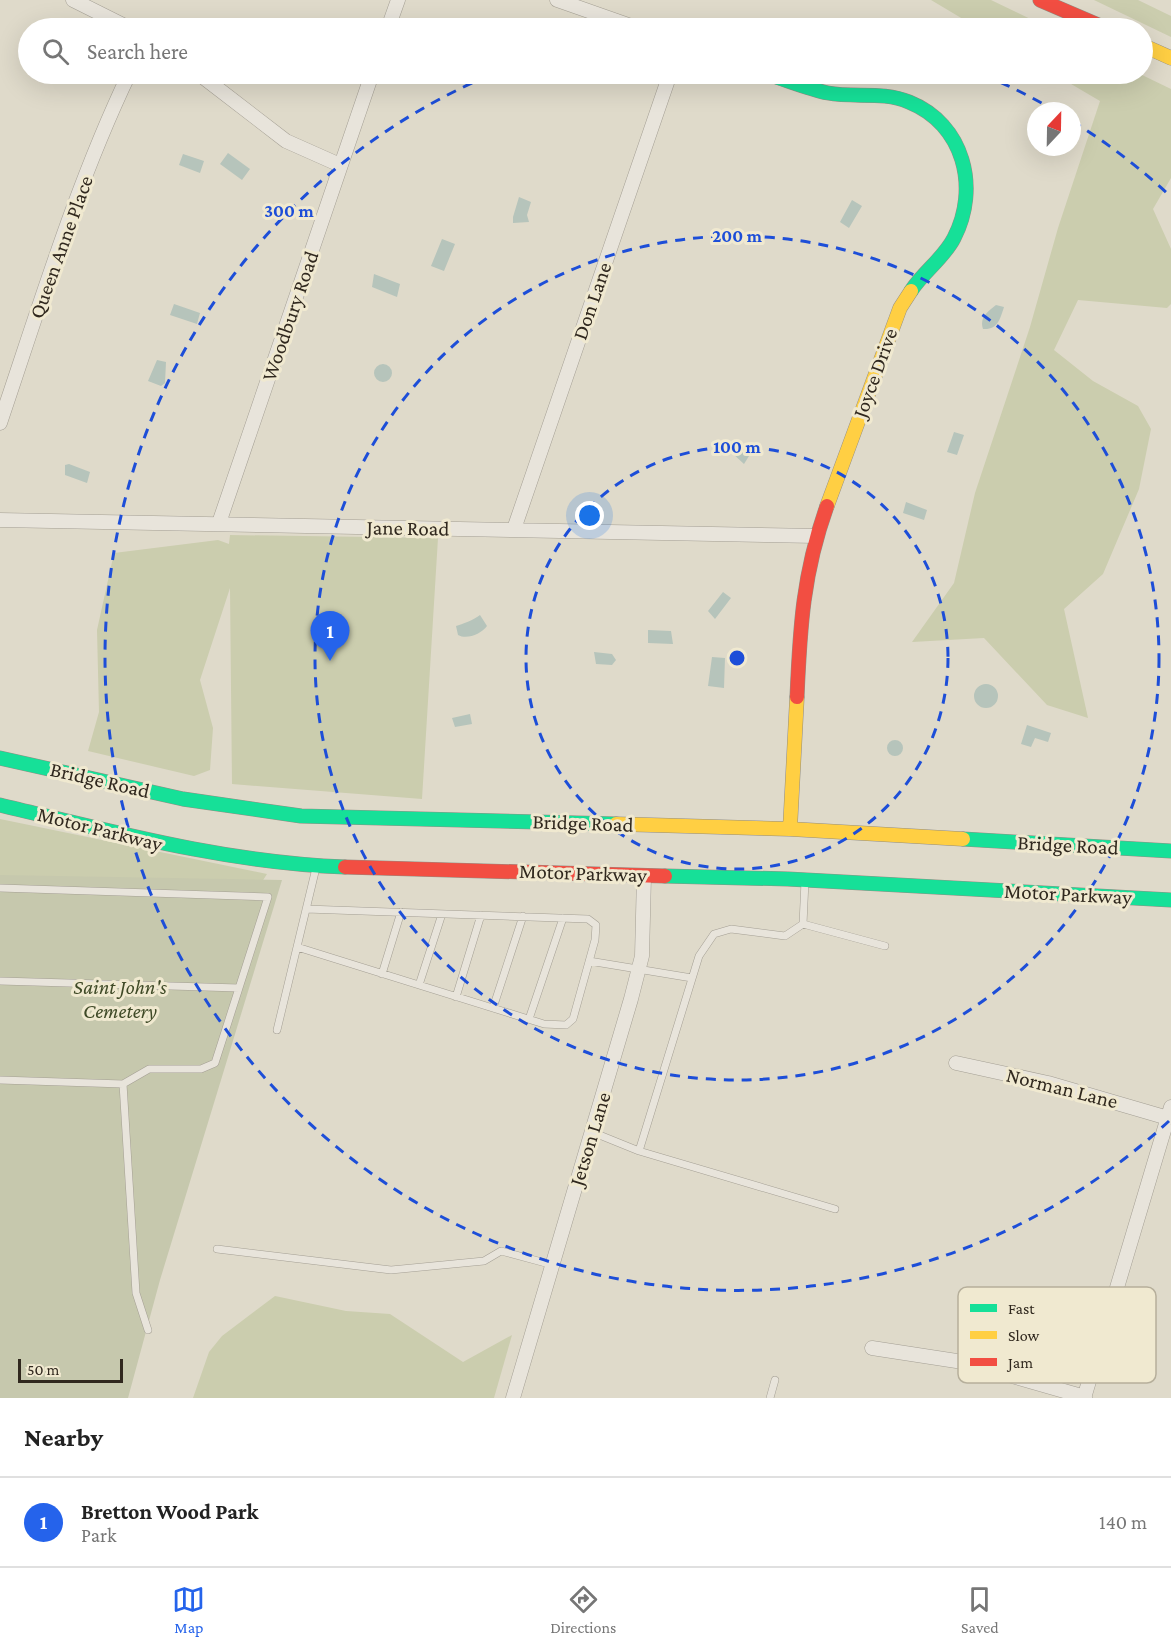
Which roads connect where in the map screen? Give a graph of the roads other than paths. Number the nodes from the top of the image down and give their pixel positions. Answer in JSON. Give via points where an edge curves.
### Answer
{"nodes":[{"id":1,"x":73,"y":0,"type":"edge"},
{"id":2,"x":398,"y":0,"type":"edge"},
{"id":3,"x":557,"y":0,"type":"edge"},
{"id":4,"x":1040,"y":0,"type":"edge"},
{"id":5,"x":109,"y":18,"type":"edge"},
{"id":6,"x":392,"y":18,"type":"edge"},
{"id":7,"x":609,"y":18,"type":"edge"},
{"id":8,"x":1082,"y":18,"type":"edge"},
{"id":9,"x":1153,"y":50,"type":"edge"},
{"id":10,"x":1171,"y":58,"type":"edge"},
{"id":11,"x":125,"y":84,"type":"edge"},
{"id":12,"x":212,"y":84,"type":"edge"},
{"id":13,"x":368,"y":84,"type":"edge"},
{"id":14,"x":667,"y":84,"type":"edge"},
{"id":15,"x":800,"y":84,"type":"edge"},
{"id":16,"x":340,"y":165,"type":"junction"},
{"id":17,"x":0,"y":423,"type":"edge"},
{"id":18,"x":0,"y":520,"type":"edge"},
{"id":19,"x":219,"y":524,"type":"junction"},
{"id":20,"x":514,"y":529,"type":"junction"},
{"id":21,"x":816,"y":536,"type":"junction"},
{"id":22,"x":0,"y":758,"type":"edge"},
{"id":23,"x":0,"y":805,"type":"edge"},
{"id":24,"x":790,"y":829,"type":"junction"},
{"id":25,"x":1171,"y":851,"type":"edge"},
{"id":26,"x":317,"y":866,"type":"junction"},
{"id":27,"x":644,"y":876,"type":"junction"},
{"id":28,"x":805,"y":880,"type":"junction"},
{"id":29,"x":0,"y":888,"type":"edge"},
{"id":30,"x":1171,"y":900,"type":"edge"},
{"id":31,"x":306,"y":909,"type":"junction"},
{"id":32,"x":401,"y":912,"type":"junction"},
{"id":33,"x":442,"y":914,"type":"junction"},
{"id":34,"x":481,"y":915,"type":"junction"},
{"id":35,"x":523,"y":916,"type":"junction"},
{"id":36,"x":562,"y":918,"type":"junction"},
{"id":37,"x":803,"y":924,"type":"junction"},
{"id":38,"x":885,"y":946,"type":"dead end"},
{"id":39,"x":297,"y":947,"type":"junction"},
{"id":40,"x":589,"y":961,"type":"junction"},
{"id":41,"x":638,"y":969,"type":"junction"},
{"id":42,"x":382,"y":974,"type":"junction"},
{"id":43,"x":692,"y":978,"type":"junction"},
{"id":44,"x":0,"y":981,"type":"edge"},
{"id":45,"x":419,"y":985,"type":"junction"},
{"id":46,"x":239,"y":988,"type":"junction"},
{"id":47,"x":456,"y":997,"type":"junction"},
{"id":48,"x":493,"y":1008,"type":"junction"},
{"id":49,"x":529,"y":1019,"type":"junction"},
{"id":50,"x":277,"y":1030,"type":"dead end"},
{"id":51,"x":956,"y":1063,"type":"dead end"},
{"id":52,"x":0,"y":1080,"type":"edge"},
{"id":53,"x":123,"y":1084,"type":"junction"},
{"id":54,"x":1169,"y":1113,"type":"edge"},
{"id":55,"x":592,"y":1132,"type":"junction"},
{"id":56,"x":639,"y":1151,"type":"junction"},
{"id":57,"x":835,"y":1209,"type":"dead end"},
{"id":58,"x":217,"y":1249,"type":"dead end"},
{"id":59,"x":553,"y":1264,"type":"junction"},
{"id":60,"x":1117,"y":1287,"type":"edge"},
{"id":61,"x":148,"y":1330,"type":"dead end"},
{"id":62,"x":872,"y":1348,"type":"dead end"},
{"id":63,"x":958,"y":1361,"type":"edge"},
{"id":64,"x":775,"y":1380,"type":"dead end"},
{"id":65,"x":1036,"y":1383,"type":"edge"},
{"id":66,"x":1084,"y":1397,"type":"edge"},
{"id":67,"x":513,"y":1398,"type":"edge"},
{"id":68,"x":770,"y":1398,"type":"edge"}],
"edges":[{"from":1,"to":5,"type":"street"},
{"from":2,"to":6,"type":"street"},
{"from":3,"to":7,"type":"street"},
{"from":4,"to":8,"type":"street"},
{"from":9,"to":10,"type":"street"},
{"from":11,"to":17,"type":"street","name":"Queen Anne Place","via":[[75,204]]},
{"from":12,"to":16,"type":"street","via":[[286,141]]},
{"from":13,"to":16,"type":"street","name":"Woodbury Road"},
{"from":14,"to":20,"type":"street","name":"Don Lane"},
{"from":15,"to":21,"type":"street","name":"Joyce Drive","via":[[829,93],[883,95],[908,101],[931,113],[951,133],[964,161],[968,189],[964,216],[953,241],[917,281],[900,308]]},
{"from":16,"to":19,"type":"street","name":"Woodbury Road"},
{"from":18,"to":19,"type":"street","name":"Jane Road"},
{"from":19,"to":20,"type":"street","name":"Jane Road"},
{"from":20,"to":21,"type":"street","name":"Jane Road"},
{"from":21,"to":24,"type":"street","name":"Joyce Drive","via":[[801,606]]},
{"from":22,"to":24,"type":"street","name":"Bridge Road","via":[[183,799],[301,816]]},
{"from":23,"to":26,"type":"street","name":"Motor Parkway","via":[[171,846]]},
{"from":24,"to":25,"type":"street","name":"Bridge Road"},
{"from":26,"to":27,"type":"street","name":"Motor Parkway"},
{"from":26,"to":31,"type":"lane"},
{"from":27,"to":28,"type":"street","name":"Motor Parkway"},
{"from":27,"to":41,"type":"street","name":"Jetson Lane","via":[[642,956]]},
{"from":28,"to":30,"type":"street","name":"Motor Parkway"},
{"from":28,"to":37,"type":"lane"},
{"from":29,"to":46,"type":"lane","via":[[268,897]]},
{"from":31,"to":32,"type":"lane"},
{"from":31,"to":39,"type":"lane"},
{"from":32,"to":33,"type":"lane"},
{"from":32,"to":42,"type":"lane"},
{"from":33,"to":34,"type":"lane"},
{"from":33,"to":45,"type":"lane"},
{"from":34,"to":35,"type":"lane"},
{"from":34,"to":47,"type":"lane"},
{"from":35,"to":36,"type":"lane"},
{"from":35,"to":48,"type":"lane"},
{"from":36,"to":40,"type":"lane","via":[[588,919],[596,925]]},
{"from":36,"to":49,"type":"lane"},
{"from":37,"to":38,"type":"lane"},
{"from":37,"to":43,"type":"lane","via":[[785,936],[731,929],[714,934],[699,956]]},
{"from":39,"to":42,"type":"lane"},
{"from":39,"to":50,"type":"lane"},
{"from":40,"to":41,"type":"lane"},
{"from":40,"to":49,"type":"lane","via":[[573,1019],[566,1025]]},
{"from":41,"to":43,"type":"lane"},
{"from":41,"to":55,"type":"street","name":"Jetson Lane"},
{"from":42,"to":45,"type":"lane"},
{"from":43,"to":56,"type":"lane"},
{"from":44,"to":46,"type":"lane"},
{"from":45,"to":47,"type":"lane"},
{"from":46,"to":53,"type":"lane","via":[[215,1063],[201,1069],[149,1069]]},
{"from":47,"to":48,"type":"lane"},
{"from":48,"to":49,"type":"lane"},
{"from":51,"to":54,"type":"street","name":"Norman Lane"},
{"from":52,"to":53,"type":"lane"},
{"from":53,"to":61,"type":"lane","via":[[136,1293]]},
{"from":54,"to":60,"type":"street"},
{"from":55,"to":56,"type":"lane"},
{"from":55,"to":59,"type":"street","name":"Jetson Lane"},
{"from":56,"to":57,"type":"lane"},
{"from":58,"to":59,"type":"lane","via":[[391,1270],[484,1261],[501,1251]]},
{"from":59,"to":67,"type":"street","name":"Jetson Lane"},
{"from":62,"to":63,"type":"street"},
{"from":64,"to":68,"type":"lane"},
{"from":65,"to":66,"type":"street"}]}
